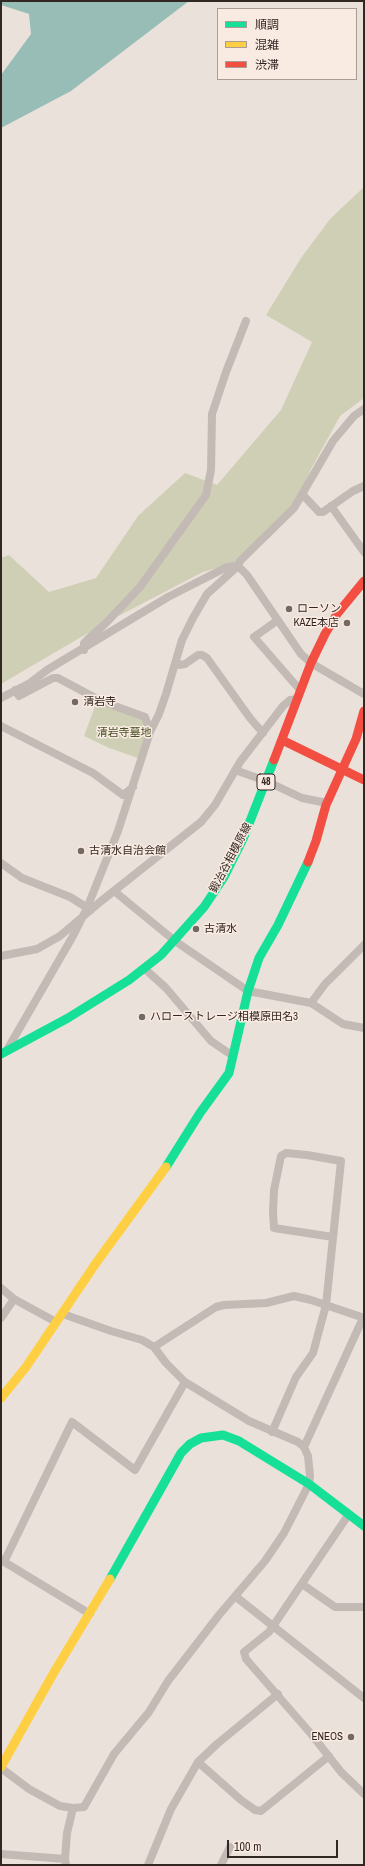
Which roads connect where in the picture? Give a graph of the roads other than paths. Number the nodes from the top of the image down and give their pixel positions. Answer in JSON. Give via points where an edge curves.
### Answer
{"nodes":[{"id":1,"x":246,"y":321,"type":"dead end"},
{"id":2,"x":364,"y":409,"type":"edge"},
{"id":3,"x":364,"y":486,"type":"edge"},
{"id":4,"x":303,"y":495,"type":"junction"},
{"id":5,"x":331,"y":506,"type":"junction"},
{"id":6,"x":364,"y":552,"type":"edge"},
{"id":7,"x":238,"y":566,"type":"junction"},
{"id":8,"x":364,"y":581,"type":"edge"},
{"id":9,"x":278,"y":620,"type":"junction"},
{"id":10,"x":84,"y":650,"type":"junction"},
{"id":11,"x":176,"y":663,"type":"junction"},
{"id":12,"x":311,"y":664,"type":"junction"},
{"id":13,"x":15,"y":690,"type":"junction"},
{"id":14,"x":300,"y":690,"type":"junction"},
{"id":15,"x":364,"y":694,"type":"edge"},
{"id":16,"x":1,"y":698,"type":"edge"},
{"id":17,"x":297,"y":699,"type":"junction"},
{"id":18,"x":364,"y":711,"type":"edge"},
{"id":19,"x":1,"y":726,"type":"edge"},
{"id":20,"x":150,"y":732,"type":"junction"},
{"id":21,"x":263,"y":733,"type":"junction"},
{"id":22,"x":282,"y":740,"type":"junction"},
{"id":23,"x":342,"y":769,"type":"junction"},
{"id":24,"x":235,"y":770,"type":"junction"},
{"id":25,"x":364,"y":780,"type":"edge"},
{"id":26,"x":266,"y":781,"type":"junction"},
{"id":27,"x":133,"y":787,"type":"junction"},
{"id":28,"x":327,"y":803,"type":"junction"},
{"id":29,"x":1,"y":863,"type":"edge"},
{"id":30,"x":114,"y":890,"type":"junction"},
{"id":31,"x":89,"y":909,"type":"junction"},
{"id":32,"x":81,"y":919,"type":"junction"},
{"id":33,"x":175,"y":941,"type":"junction"},
{"id":34,"x":364,"y":945,"type":"edge"},
{"id":35,"x":1,"y":956,"type":"edge"},
{"id":36,"x":145,"y":968,"type":"junction"},
{"id":37,"x":248,"y":991,"type":"junction"},
{"id":38,"x":311,"y":1003,"type":"junction"},
{"id":39,"x":364,"y":1028,"type":"edge"},
{"id":40,"x":4,"y":1052,"type":"edge"},
{"id":41,"x":233,"y":1056,"type":"junction"},
{"id":42,"x":332,"y":1237,"type":"junction"},
{"id":43,"x":1,"y":1288,"type":"edge"},
{"id":44,"x":14,"y":1299,"type":"junction"},
{"id":45,"x":326,"y":1305,"type":"junction"},
{"id":46,"x":63,"y":1314,"type":"junction"},
{"id":47,"x":1,"y":1318,"type":"edge"},
{"id":48,"x":363,"y":1318,"type":"edge"},
{"id":49,"x":56,"y":1322,"type":"junction"},
{"id":50,"x":154,"y":1347,"type":"junction"},
{"id":51,"x":186,"y":1382,"type":"junction"},
{"id":52,"x":1,"y":1398,"type":"edge"},
{"id":53,"x":272,"y":1432,"type":"junction"},
{"id":54,"x":304,"y":1447,"type":"junction"},
{"id":55,"x":309,"y":1484,"type":"junction"},
{"id":56,"x":349,"y":1514,"type":"junction"},
{"id":57,"x":364,"y":1526,"type":"edge"},
{"id":58,"x":2,"y":1561,"type":"edge"},
{"id":59,"x":302,"y":1584,"type":"junction"},
{"id":60,"x":235,"y":1596,"type":"junction"},
{"id":61,"x":364,"y":1607,"type":"edge"},
{"id":62,"x":90,"y":1614,"type":"junction"},
{"id":63,"x":273,"y":1626,"type":"junction"},
{"id":64,"x":278,"y":1694,"type":"junction"},
{"id":65,"x":364,"y":1698,"type":"edge"},
{"id":66,"x":329,"y":1756,"type":"junction"},
{"id":67,"x":198,"y":1762,"type":"junction"},
{"id":68,"x":1,"y":1768,"type":"edge"},
{"id":69,"x":364,"y":1794,"type":"edge"},
{"id":70,"x":73,"y":1808,"type":"junction"},
{"id":71,"x":230,"y":1846,"type":"dead end"},
{"id":72,"x":1,"y":1854,"type":"edge"},
{"id":73,"x":66,"y":1862,"type":"edge"},
{"id":74,"x":148,"y":1865,"type":"edge"},
{"id":75,"x":221,"y":1865,"type":"edge"}],
"edges":[{"from":1,"to":10,"type":"street","via":[[212,414],[211,470],[206,495],[140,587],[84,643]]},
{"from":2,"to":4,"type":"street","via":[[333,441]]},
{"from":3,"to":5,"type":"street","via":[[353,490]]},
{"from":4,"to":5,"type":"street","via":[[319,512]]},
{"from":4,"to":7,"type":"street","via":[[294,508],[240,561]]},
{"from":5,"to":6,"type":"street"},
{"from":7,"to":9,"type":"street"},
{"from":7,"to":10,"type":"street","via":[[227,567],[168,597]]},
{"from":7,"to":11,"type":"street","via":[[208,594],[182,640]]},
{"from":8,"to":12,"type":"street","name":"鍛冶谷相模原線","number":"48","via":[[337,614]]},
{"from":9,"to":12,"type":"street"},
{"from":9,"to":14,"type":"street","via":[[254,638]]},
{"from":10,"to":13,"type":"street"},
{"from":11,"to":20,"type":"street","via":[[159,714]]},
{"from":11,"to":21,"type":"street","via":[[185,664],[198,655],[207,658]]},
{"from":12,"to":14,"type":"street","name":"鍛冶谷相模原線","number":"48"},
{"from":12,"to":15,"type":"street"},
{"from":13,"to":16,"type":"street"},
{"from":13,"to":20,"type":"street","via":[[19,696],[53,678],[58,678],[101,701],[145,717]]},
{"from":14,"to":17,"type":"street","name":"鍛冶谷相模原線","number":"48"},
{"from":17,"to":21,"type":"street","via":[[290,700],[283,706]]},
{"from":17,"to":22,"type":"street","name":"鍛冶谷相模原線","number":"48"},
{"from":18,"to":23,"type":"street","via":[[356,739]]},
{"from":19,"to":27,"type":"street","via":[[93,773],[123,795]]},
{"from":20,"to":27,"type":"street"},
{"from":21,"to":24,"type":"street"},
{"from":22,"to":23,"type":"street"},
{"from":22,"to":26,"type":"street","name":"鍛冶谷相模原線","number":"48"},
{"from":23,"to":25,"type":"street"},
{"from":23,"to":28,"type":"street"},
{"from":24,"to":26,"type":"street"},
{"from":24,"to":30,"type":"street","via":[[215,805],[201,822]]},
{"from":26,"to":28,"type":"street","via":[[302,798]]},
{"from":26,"to":33,"type":"street","name":"鍛冶谷相模原線","number":"48","via":[[246,833],[224,877],[204,907]]},
{"from":27,"to":31,"type":"street"},
{"from":28,"to":37,"type":"street","via":[[316,842],[303,874],[259,958]]},
{"from":29,"to":31,"type":"street","via":[[22,878],[70,897]]},
{"from":30,"to":31,"type":"street"},
{"from":30,"to":33,"type":"street"},
{"from":31,"to":32,"type":"street"},
{"from":32,"to":35,"type":"street","via":[[45,946],[25,953]]},
{"from":32,"to":40,"type":"street"},
{"from":33,"to":36,"type":"street","name":"鍛冶谷相模原線","number":"48"},
{"from":33,"to":37,"type":"street"},
{"from":34,"to":38,"type":"street","via":[[324,984]]},
{"from":36,"to":40,"type":"street","name":"鍛冶谷相模原線","number":"48","via":[[111,992]]},
{"from":36,"to":41,"type":"street","via":[[166,988],[211,1041]]},
{"from":37,"to":38,"type":"street"},
{"from":37,"to":41,"type":"street"},
{"from":38,"to":39,"type":"street","via":[[343,1024]]},
{"from":41,"to":46,"type":"street","via":[[229,1073]]},
{"from":42,"to":42,"type":"street","via":[[341,1161],[286,1153],[281,1156],[274,1190],[274,1228]]},
{"from":42,"to":45,"type":"street"},
{"from":43,"to":44,"type":"street"},
{"from":44,"to":47,"type":"street"},
{"from":44,"to":49,"type":"street"},
{"from":45,"to":48,"type":"street"},
{"from":45,"to":50,"type":"street","via":[[294,1296],[266,1303],[216,1307]]},
{"from":45,"to":53,"type":"street","via":[[313,1353],[296,1377]]},
{"from":46,"to":49,"type":"street"},
{"from":46,"to":50,"type":"street","via":[[142,1340]]},
{"from":48,"to":54,"type":"street"},
{"from":49,"to":52,"type":"street","via":[[26,1367]]},
{"from":50,"to":51,"type":"street"},
{"from":51,"to":53,"type":"street"},
{"from":51,"to":58,"type":"street","via":[[135,1470],[72,1422]]},
{"from":53,"to":54,"type":"street"},
{"from":54,"to":55,"type":"street","via":[[310,1476]]},
{"from":55,"to":56,"type":"street"},
{"from":55,"to":60,"type":"street","via":[[284,1533]]},
{"from":55,"to":62,"type":"street","via":[[239,1441],[223,1435],[201,1438],[190,1444],[181,1454]]},
{"from":56,"to":57,"type":"street"},
{"from":56,"to":59,"type":"street"},
{"from":58,"to":62,"type":"street"},
{"from":59,"to":61,"type":"street","via":[[335,1607]]},
{"from":59,"to":63,"type":"street"},
{"from":60,"to":63,"type":"street"},
{"from":60,"to":70,"type":"street","via":[[168,1680],[149,1712],[114,1754],[84,1807]]},
{"from":62,"to":68,"type":"street","via":[[53,1674]]},
{"from":63,"to":64,"type":"street","via":[[244,1652],[246,1659]]},
{"from":63,"to":65,"type":"street"},
{"from":64,"to":66,"type":"street"},
{"from":64,"to":67,"type":"street"},
{"from":66,"to":67,"type":"street","via":[[261,1811],[255,1810],[241,1800]]},
{"from":66,"to":69,"type":"street"},
{"from":67,"to":74,"type":"street","via":[[171,1809]]},
{"from":68,"to":70,"type":"street","via":[[44,1798],[60,1806]]},
{"from":70,"to":73,"type":"street","via":[[67,1833]]},
{"from":71,"to":75,"type":"street"},
{"from":72,"to":73,"type":"street"}]}
